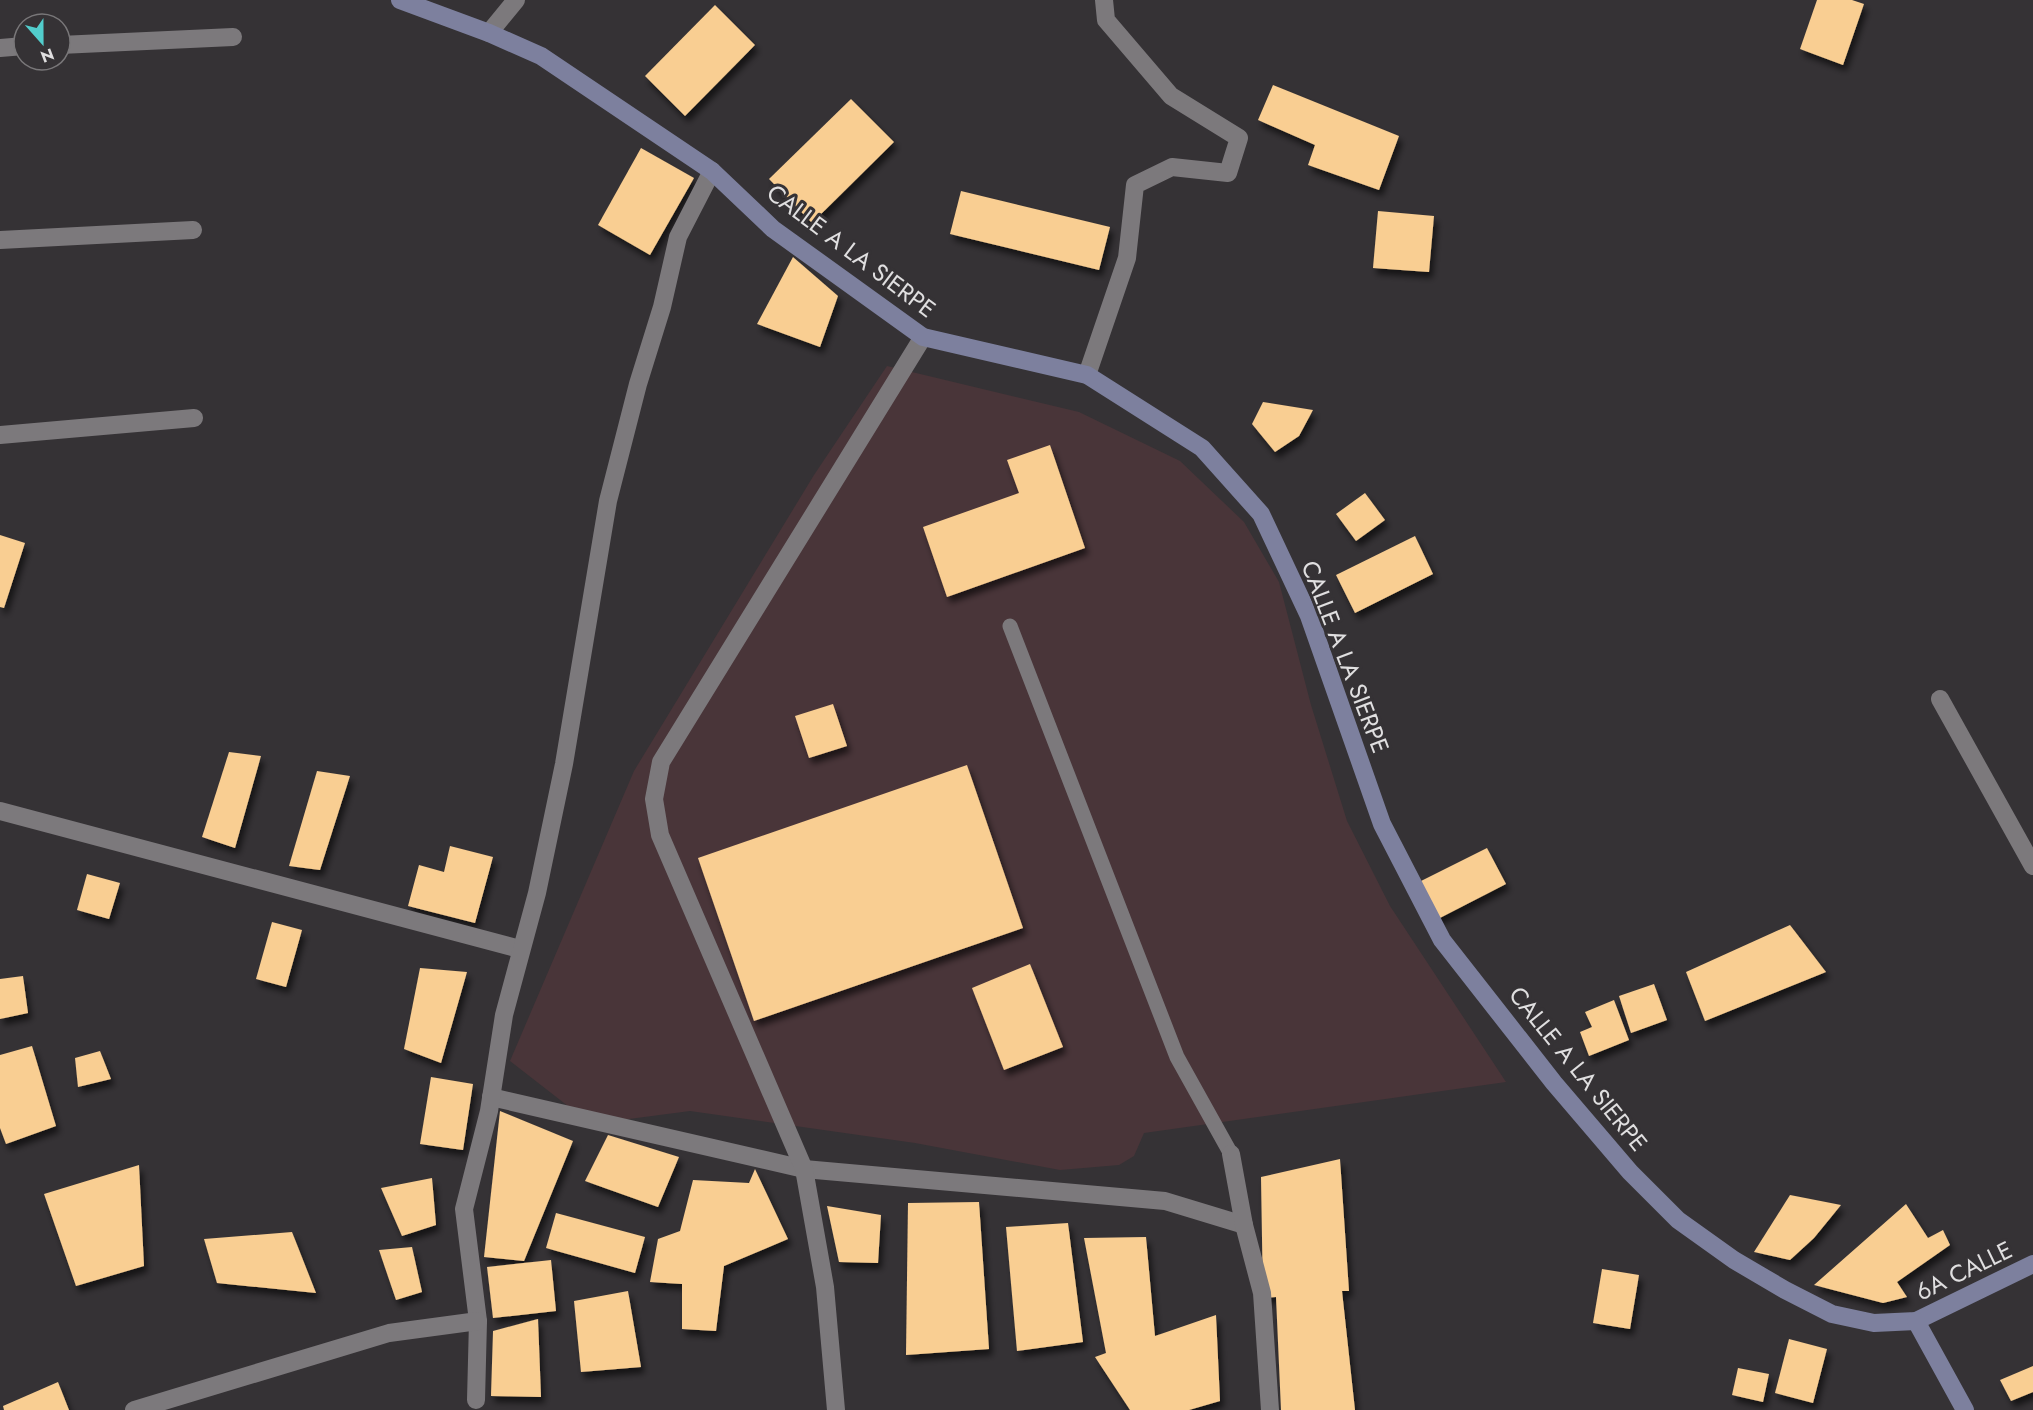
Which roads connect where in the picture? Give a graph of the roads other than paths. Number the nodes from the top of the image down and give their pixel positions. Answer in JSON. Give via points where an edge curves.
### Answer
{"nodes":[{"id":1,"x":400,"y":0,"type":"edge"},
{"id":2,"x":516,"y":0,"type":"edge"},
{"id":3,"x":1104,"y":0,"type":"edge"},
{"id":4,"x":489,"y":33,"type":"junction"},
{"id":5,"x":233,"y":37,"type":"dead end"},
{"id":6,"x":72,"y":44,"type":"edge"},
{"id":7,"x":712,"y":171,"type":"junction"},
{"id":8,"x":193,"y":230,"type":"dead end"},
{"id":9,"x":0,"y":240,"type":"edge"},
{"id":10,"x":923,"y":337,"type":"junction"},
{"id":11,"x":1087,"y":375,"type":"junction"},
{"id":12,"x":194,"y":418,"type":"dead end"},
{"id":13,"x":0,"y":435,"type":"edge"},
{"id":14,"x":1010,"y":626,"type":"dead end"},
{"id":15,"x":1940,"y":699,"type":"dead end"},
{"id":16,"x":0,"y":811,"type":"edge"},
{"id":17,"x":2033,"y":866,"type":"edge"},
{"id":18,"x":520,"y":949,"type":"junction"},
{"id":19,"x":491,"y":1097,"type":"junction"},
{"id":20,"x":1231,"y":1154,"type":"joint"},
{"id":21,"x":804,"y":1169,"type":"junction"},
{"id":22,"x":1244,"y":1225,"type":"junction"},
{"id":23,"x":2033,"y":1264,"type":"edge"},
{"id":24,"x":1916,"y":1321,"type":"junction"},
{"id":25,"x":478,"y":1322,"type":"junction"},
{"id":26,"x":476,"y":1400,"type":"dead end"},
{"id":27,"x":135,"y":1410,"type":"edge"},
{"id":28,"x":836,"y":1410,"type":"edge"},
{"id":29,"x":1270,"y":1410,"type":"edge"},
{"id":30,"x":1965,"y":1410,"type":"edge"}],
"edges":[{"from":1,"to":4,"type":"street","name":"CALLE A LA SIERPE"},
{"from":2,"to":4,"type":"street"},
{"from":3,"to":11,"type":"street","via":[[1107,20],[1171,96],[1239,138],[1228,173],[1172,167],[1135,185],[1127,258]]},
{"from":4,"to":7,"type":"street","name":"CALLE A LA SIERPE","via":[[541,56]]},
{"from":5,"to":6,"type":"street"},
{"from":7,"to":10,"type":"street","name":"CALLE A LA SIERPE","via":[[773,228]]},
{"from":7,"to":18,"type":"street","via":[[678,237],[611,490],[564,764],[537,893]]},
{"from":8,"to":9,"type":"street"},
{"from":10,"to":11,"type":"street","name":"CALLE A LA SIERPE"},
{"from":10,"to":21,"type":"street","via":[[661,762],[654,800],[660,835]]},
{"from":11,"to":24,"type":"street","name":"CALLE A LA SIERPE","via":[[1202,448],[1261,514],[1309,616],[1382,824],[1442,940],[1554,1083],[1630,1172],[1678,1220],[1785,1290],[1832,1314],[1874,1323]]},
{"from":12,"to":13,"type":"street"},
{"from":14,"to":20,"type":"lane","via":[[1177,1057]]},
{"from":15,"to":17,"type":"street"},
{"from":16,"to":18,"type":"street"},
{"from":18,"to":19,"type":"street","via":[[504,1015]]},
{"from":19,"to":21,"type":"street"},
{"from":19,"to":25,"type":"street","via":[[464,1209]]},
{"from":20,"to":22,"type":"street"},
{"from":21,"to":22,"type":"street","via":[[1165,1201]]},
{"from":21,"to":28,"type":"street","via":[[825,1287]]},
{"from":22,"to":29,"type":"street","via":[[1262,1293]]},
{"from":23,"to":24,"type":"street","name":"6A CALLE"},
{"from":24,"to":30,"type":"street"},
{"from":25,"to":26,"type":"street"},
{"from":25,"to":27,"type":"street","via":[[389,1333]]}]}
